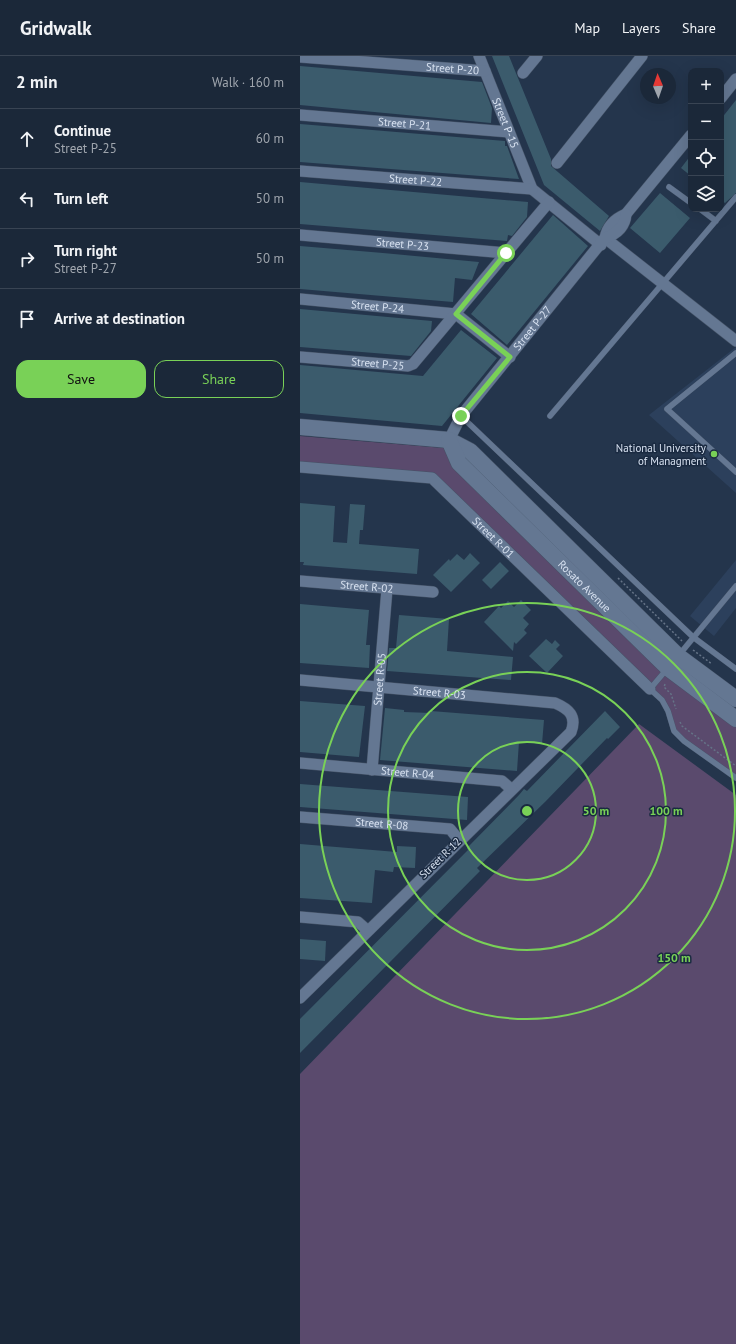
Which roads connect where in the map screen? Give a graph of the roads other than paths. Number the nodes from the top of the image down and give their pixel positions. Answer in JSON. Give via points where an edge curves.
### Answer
{"nodes":[{"id":1,"x":479,"y":56,"type":"edge"},
{"id":2,"x":536,"y":56,"type":"edge"},
{"id":3,"x":642,"y":56,"type":"edge"},
{"id":4,"x":300,"y":57,"type":"edge"},
{"id":5,"x":485,"y":71,"type":"junction"},
{"id":6,"x":523,"y":73,"type":"dead end"},
{"id":7,"x":736,"y":79,"type":"edge"},
{"id":8,"x":724,"y":94,"type":"edge"},
{"id":9,"x":300,"y":115,"type":"edge"},
{"id":10,"x":509,"y":132,"type":"junction"},
{"id":11,"x":688,"y":139,"type":"edge"},
{"id":12,"x":557,"y":163,"type":"dead end"},
{"id":13,"x":300,"y":171,"type":"edge"},
{"id":14,"x":669,"y":187,"type":"dead end"},
{"id":15,"x":532,"y":189,"type":"junction"},
{"id":16,"x":736,"y":197,"type":"edge"},
{"id":17,"x":688,"y":201,"type":"edge"},
{"id":18,"x":549,"y":202,"type":"junction"},
{"id":19,"x":704,"y":212,"type":"edge"},
{"id":20,"x":716,"y":221,"type":"junction"},
{"id":21,"x":300,"y":234,"type":"edge"},
{"id":22,"x":603,"y":242,"type":"junction"},
{"id":23,"x":506,"y":253,"type":"junction"},
{"id":24,"x":664,"y":283,"type":"junction"},
{"id":25,"x":300,"y":299,"type":"edge"},
{"id":26,"x":456,"y":314,"type":"junction"},
{"id":27,"x":736,"y":341,"type":"edge"},
{"id":28,"x":736,"y":353,"type":"edge"},
{"id":29,"x":300,"y":357,"type":"edge"},
{"id":30,"x":510,"y":357,"type":"junction"},
{"id":31,"x":461,"y":416,"type":"junction"},
{"id":32,"x":550,"y":416,"type":"dead end"},
{"id":33,"x":300,"y":427,"type":"edge"},
{"id":34,"x":449,"y":440,"type":"junction"},
{"id":35,"x":300,"y":467,"type":"edge"},
{"id":36,"x":736,"y":472,"type":"edge"},
{"id":37,"x":300,"y":581,"type":"edge"},
{"id":38,"x":736,"y":586,"type":"edge"},
{"id":39,"x":387,"y":589,"type":"junction"},
{"id":40,"x":433,"y":592,"type":"dead end"},
{"id":41,"x":693,"y":637,"type":"junction"},
{"id":42,"x":672,"y":665,"type":"junction"},
{"id":43,"x":736,"y":669,"type":"edge"},
{"id":44,"x":300,"y":680,"type":"edge"},
{"id":45,"x":379,"y":688,"type":"junction"},
{"id":46,"x":650,"y":689,"type":"junction"},
{"id":47,"x":736,"y":699,"type":"edge"},
{"id":48,"x":573,"y":717,"type":"joint"},
{"id":49,"x":736,"y":719,"type":"edge"},
{"id":50,"x":300,"y":763,"type":"edge"},
{"id":51,"x":372,"y":770,"type":"junction"},
{"id":52,"x":736,"y":778,"type":"edge"},
{"id":53,"x":511,"y":789,"type":"junction"},
{"id":54,"x":300,"y":817,"type":"edge"},
{"id":55,"x":459,"y":840,"type":"junction"},
{"id":56,"x":300,"y":917,"type":"edge"},
{"id":57,"x":367,"y":930,"type":"junction"},
{"id":58,"x":300,"y":998,"type":"edge"}],
"edges":[{"from":1,"to":5,"type":"street","name":"Street P-15"},
{"from":2,"to":6,"type":"street"},
{"from":3,"to":12,"type":"street"},
{"from":4,"to":5,"type":"street","name":"Street P-20"},
{"from":5,"to":10,"type":"street","name":"Street P-15"},
{"from":7,"to":8,"type":"street"},
{"from":9,"to":10,"type":"street","name":"Street P-21"},
{"from":10,"to":15,"type":"street","name":"Street P-15"},
{"from":11,"to":22,"type":"street","name":"Street P-27","via":[[626,214],[625,222],[607,229]]},
{"from":13,"to":15,"type":"street","name":"Street P-22"},
{"from":14,"to":17,"type":"lane"},
{"from":15,"to":18,"type":"street"},
{"from":16,"to":20,"type":"lane"},
{"from":18,"to":22,"type":"street"},
{"from":18,"to":23,"type":"street","name":"Street P-25"},
{"from":19,"to":20,"type":"lane"},
{"from":20,"to":24,"type":"lane"},
{"from":21,"to":23,"type":"street","name":"Street P-23"},
{"from":22,"to":24,"type":"street"},
{"from":22,"to":30,"type":"street","name":"Street P-27"},
{"from":23,"to":26,"type":"street","name":"Street P-25"},
{"from":24,"to":27,"type":"street"},
{"from":24,"to":32,"type":"lane"},
{"from":25,"to":26,"type":"street","name":"Street P-24"},
{"from":26,"to":29,"type":"street","name":"Street P-25","via":[[417,360],[408,366]]},
{"from":26,"to":30,"type":"street"},
{"from":28,"to":36,"type":"lane","via":[[667,409]]},
{"from":30,"to":31,"type":"street","name":"Street P-27"},
{"from":31,"to":34,"type":"street","name":"Street P-27"},
{"from":31,"to":41,"type":"lane"},
{"from":33,"to":34,"type":"street"},
{"from":34,"to":42,"type":"street","name":"Rosato Avenue","via":[[459,463]]},
{"from":35,"to":46,"type":"street","name":"Street R-01","via":[[432,478]]},
{"from":37,"to":39,"type":"street","name":"Street R-02"},
{"from":38,"to":41,"type":"lane"},
{"from":39,"to":40,"type":"street","name":"Street R-02"},
{"from":39,"to":45,"type":"street","name":"Street R-05"},
{"from":41,"to":42,"type":"lane"},
{"from":41,"to":43,"type":"lane"},
{"from":42,"to":46,"type":"lane"},
{"from":42,"to":47,"type":"street","name":"Rosato Avenue"},
{"from":42,"to":49,"type":"street","name":"Rosato Avenue"},
{"from":44,"to":45,"type":"street","name":"Street R-03"},
{"from":45,"to":48,"type":"street","name":"Street R-03","via":[[555,703],[567,708]]},
{"from":45,"to":51,"type":"street","name":"Street R-05"},
{"from":46,"to":52,"type":"lane","via":[[662,700],[674,731]]},
{"from":48,"to":53,"type":"street","name":"Street R-12","via":[[571,732]]},
{"from":50,"to":51,"type":"street","name":"Street R-04"},
{"from":51,"to":53,"type":"street","name":"Street R-04","via":[[502,781]]},
{"from":53,"to":55,"type":"street","name":"Street R-12"},
{"from":54,"to":55,"type":"street","name":"Street R-08","via":[[450,829]]},
{"from":55,"to":57,"type":"street","name":"Street R-12"},
{"from":56,"to":57,"type":"street","via":[[358,922]]},
{"from":57,"to":58,"type":"street","name":"Street R-12"}]}
